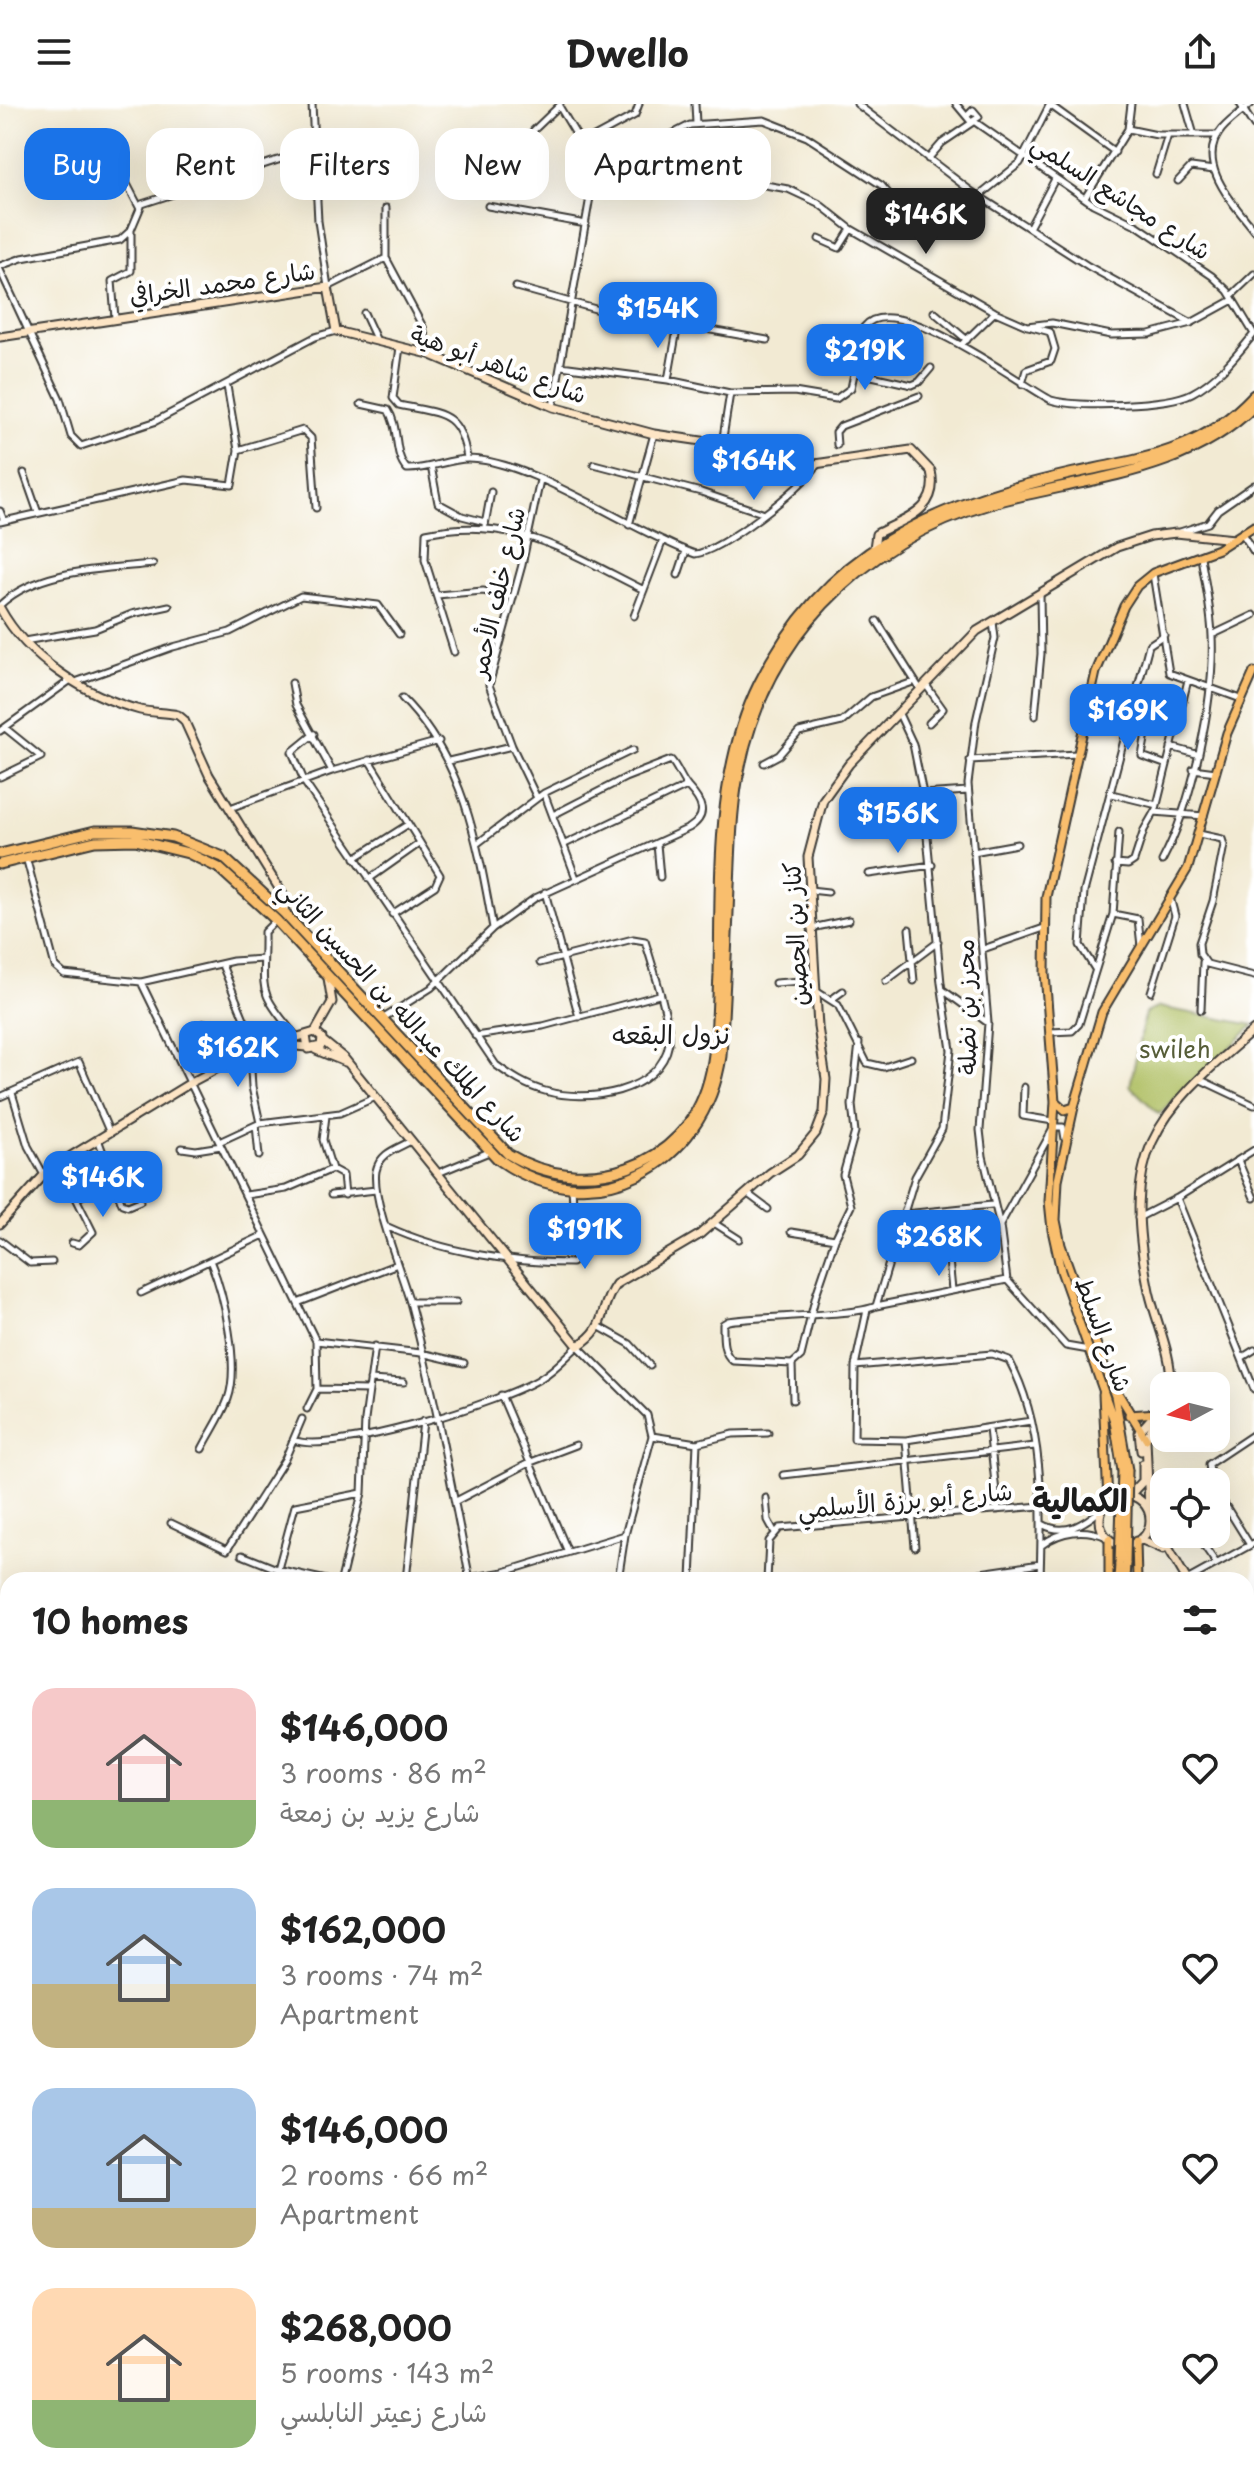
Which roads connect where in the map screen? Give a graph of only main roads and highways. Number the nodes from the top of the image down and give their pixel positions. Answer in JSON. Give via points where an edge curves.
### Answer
{"nodes":[{"id":1,"x":1254,"y":395,"type":"edge"},
{"id":2,"x":1254,"y":406,"type":"edge"},
{"id":3,"x":1254,"y":526,"type":"edge"},
{"id":4,"x":1254,"y":672,"type":"edge"},
{"id":5,"x":0,"y":854,"type":"edge"},
{"id":6,"x":0,"y":864,"type":"edge"},
{"id":7,"x":280,"y":916,"type":"junction"},
{"id":8,"x":399,"y":1046,"type":"junction"},
{"id":9,"x":1055,"y":1101,"type":"junction"},
{"id":10,"x":1074,"y":1107,"type":"junction"},
{"id":11,"x":1110,"y":1377,"type":"junction"},
{"id":12,"x":1102,"y":1384,"type":"junction"},
{"id":13,"x":1150,"y":1411,"type":"edge"},
{"id":14,"x":1129,"y":1415,"type":"junction"},
{"id":15,"x":1146,"y":1439,"type":"road end"},
{"id":16,"x":1125,"y":1470,"type":"junction"},
{"id":17,"x":1108,"y":1501,"type":"road end"},
{"id":18,"x":1108,"y":1538,"type":"road end"},
{"id":19,"x":1138,"y":1540,"type":"road end"},
{"id":20,"x":1122,"y":1563,"type":"junction"},
{"id":21,"x":1109,"y":1572,"type":"edge"},
{"id":22,"x":1120,"y":1572,"type":"edge"},
{"id":23,"x":1124,"y":1572,"type":"edge"},
{"id":24,"x":1137,"y":1572,"type":"edge"}],
"edges":[{"from":1,"to":8,"type":"highway","name":"شارع الملك عبدالله بن الحسين الثاني","via":[[1221,425],[1178,448],[985,495],[933,515],[874,548],[831,585],[790,633],[759,683],[743,725],[726,803],[713,1062],[698,1107],[653,1157],[617,1173],[588,1178],[520,1162],[496,1145]]},
{"from":2,"to":8,"type":"highway","name":"شارع الملك عبدالله بن الحسين الثاني","via":[[1214,439],[1160,464],[997,501],[932,524],[875,557],[819,609],[766,687],[739,767],[721,1056],[711,1099],[686,1141],[655,1166],[616,1183],[572,1187],[521,1174],[489,1152]]},
{"from":3,"to":9,"type":"main road","name":"شارع السلط","via":[[1201,557],[1153,573],[1133,591],[1102,652],[1046,897]]},
{"from":4,"to":10,"type":"main road","name":"شارع السلط","via":[[1216,772],[1188,868],[1102,1012]]},
{"from":5,"to":7,"type":"highway","name":"شارع الملك عبدالله بن الحسين الثاني","via":[[95,831],[153,833],[223,857]]},
{"from":6,"to":7,"type":"highway","name":"شارع الملك عبدالله بن الحسين الثاني","via":[[95,841],[154,843],[219,868]]},
{"from":7,"to":8,"type":"highway","name":"شارع الملك عبدالله بن الحسين الثاني","via":[[328,976]]},
{"from":7,"to":8,"type":"highway","name":"شارع الملك عبدالله بن الحسين الثاني","via":[[382,1020]]},
{"from":9,"to":10,"type":"main road","via":[[1065,1110]]},
{"from":9,"to":12,"type":"main road","name":"شارع السلط","via":[[1052,1230],[1061,1271]]},
{"from":10,"to":11,"type":"main road","name":"شارع السلط","via":[[1057,1187],[1057,1228]]},
{"from":11,"to":14,"type":"main road"},
{"from":11,"to":16,"type":"main road","name":"شارع السلط","via":[[1124,1431]]},
{"from":12,"to":16,"type":"main road","name":"شارع السلط"},
{"from":12,"to":17,"type":"main road"},
{"from":13,"to":14,"type":"main road"},
{"from":14,"to":15,"type":"main road"},
{"from":16,"to":20,"type":"main road","name":"شارع السلط","bridge":true},
{"from":18,"to":21,"type":"main road"},
{"from":19,"to":24,"type":"main road"},
{"from":20,"to":22,"type":"main road","name":"شارع السلط"},
{"from":20,"to":23,"type":"main road","name":"شارع السلط"}]}
